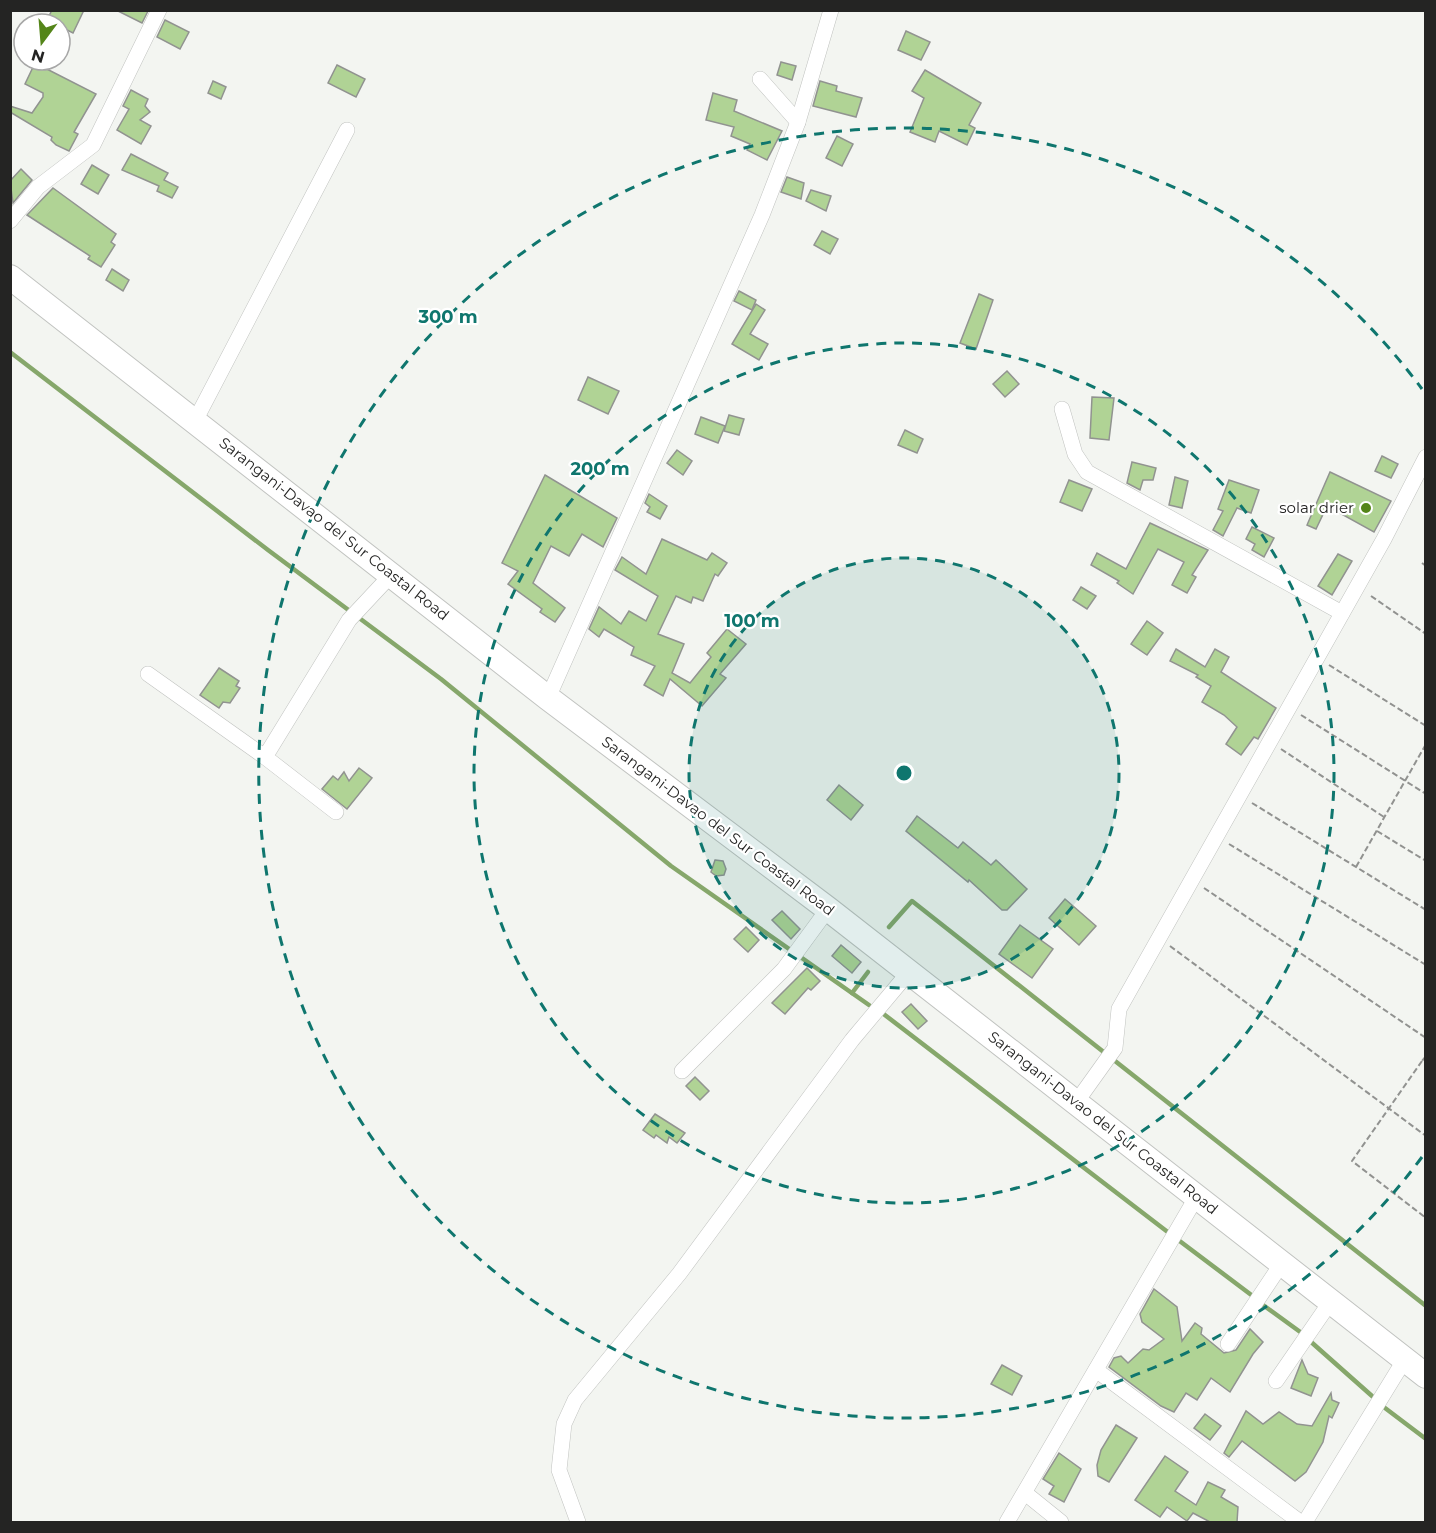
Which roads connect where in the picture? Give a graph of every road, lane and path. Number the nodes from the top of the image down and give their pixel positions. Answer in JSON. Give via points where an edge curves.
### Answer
{"nodes":[{"id":1,"x":159,"y":10,"type":"edge"},
{"id":2,"x":831,"y":10,"type":"edge"},
{"id":3,"x":760,"y":79,"type":"dead end"},
{"id":4,"x":798,"y":122,"type":"junction"},
{"id":5,"x":347,"y":130,"type":"dead end"},
{"id":6,"x":10,"y":221,"type":"edge"},
{"id":7,"x":10,"y":277,"type":"edge"},
{"id":8,"x":1062,"y":409,"type":"dead end"},
{"id":9,"x":195,"y":421,"type":"junction"},
{"id":10,"x":1425,"y":458,"type":"edge"},
{"id":11,"x":1422,"y":563,"type":"dead end"},
{"id":12,"x":1425,"y":566,"type":"edge"},
{"id":13,"x":392,"y":574,"type":"junction"},
{"id":14,"x":1371,"y":596,"type":"dead end"},
{"id":15,"x":1342,"y":613,"type":"junction"},
{"id":16,"x":1425,"y":634,"type":"edge"},
{"id":17,"x":1325,"y":662,"type":"dead end"},
{"id":18,"x":148,"y":674,"type":"dead end"},
{"id":19,"x":548,"y":698,"type":"junction"},
{"id":20,"x":1295,"y":711,"type":"dead end"},
{"id":21,"x":1425,"y":726,"type":"edge"},
{"id":22,"x":1425,"y":744,"type":"edge"},
{"id":23,"x":1275,"y":746,"type":"dead end"},
{"id":24,"x":265,"y":757,"type":"junction"},
{"id":25,"x":1405,"y":781,"type":"junction"},
{"id":26,"x":1425,"y":794,"type":"edge"},
{"id":27,"x":1247,"y":800,"type":"dead end"},
{"id":28,"x":336,"y":812,"type":"dead end"},
{"id":29,"x":1384,"y":817,"type":"junction"},
{"id":30,"x":1376,"y":831,"type":"junction"},
{"id":31,"x":1216,"y":839,"type":"junction"},
{"id":32,"x":1425,"y":861,"type":"edge"},
{"id":33,"x":1356,"y":867,"type":"junction"},
{"id":34,"x":1203,"y":886,"type":"dead end"},
{"id":35,"x":828,"y":909,"type":"junction"},
{"id":36,"x":1425,"y":910,"type":"edge"},
{"id":37,"x":1159,"y":938,"type":"junction"},
{"id":38,"x":1425,"y":965,"type":"edge"},
{"id":39,"x":909,"y":972,"type":"junction"},
{"id":40,"x":1425,"y":1038,"type":"edge"},
{"id":41,"x":1425,"y":1056,"type":"edge"},
{"id":42,"x":1424,"y":1062,"type":"edge"},
{"id":43,"x":682,"y":1071,"type":"dead end"},
{"id":44,"x":1075,"y":1104,"type":"junction"},
{"id":45,"x":1389,"y":1107,"type":"junction"},
{"id":46,"x":1425,"y":1136,"type":"edge"},
{"id":47,"x":1197,"y":1196,"type":"junction"},
{"id":48,"x":1425,"y":1218,"type":"edge"},
{"id":49,"x":1282,"y":1263,"type":"junction"},
{"id":50,"x":1331,"y":1301,"type":"junction"},
{"id":51,"x":1228,"y":1344,"type":"dead end"},
{"id":52,"x":1405,"y":1359,"type":"junction"},
{"id":53,"x":1096,"y":1370,"type":"junction"},
{"id":54,"x":1425,"y":1376,"type":"edge"},
{"id":55,"x":1276,"y":1381,"type":"dead end"},
{"id":56,"x":1025,"y":1493,"type":"junction"},
{"id":57,"x":578,"y":1522,"type":"edge"},
{"id":58,"x":1008,"y":1522,"type":"edge"},
{"id":59,"x":1061,"y":1522,"type":"edge"},
{"id":60,"x":1300,"y":1522,"type":"edge"},
{"id":61,"x":1305,"y":1522,"type":"edge"}],
"edges":[{"from":1,"to":6,"type":"street","via":[[93,145],[38,187]]},
{"from":2,"to":4,"type":"street"},
{"from":3,"to":4,"type":"street"},
{"from":4,"to":19,"type":"street","via":[[762,215]]},
{"from":5,"to":9,"type":"street"},
{"from":7,"to":9,"type":"main road","name":"Sarangani-Davao del Sur Coastal Road"},
{"from":8,"to":15,"type":"street","via":[[1075,454],[1087,472]]},
{"from":9,"to":13,"type":"main road","name":"Sarangani-Davao del Sur Coastal Road"},
{"from":10,"to":15,"type":"street"},
{"from":11,"to":12,"type":"path"},
{"from":13,"to":19,"type":"main road","name":"Sarangani-Davao del Sur Coastal Road"},
{"from":13,"to":24,"type":"street","via":[[349,620]]},
{"from":14,"to":16,"type":"path"},
{"from":15,"to":31,"type":"street"},
{"from":17,"to":21,"type":"path"},
{"from":18,"to":24,"type":"street"},
{"from":19,"to":35,"type":"main road","name":"Sarangani-Davao del Sur Coastal Road"},
{"from":20,"to":25,"type":"path"},
{"from":22,"to":25,"type":"path"},
{"from":23,"to":29,"type":"path"},
{"from":24,"to":28,"type":"street"},
{"from":25,"to":26,"type":"path"},
{"from":25,"to":29,"type":"path"},
{"from":27,"to":33,"type":"path"},
{"from":29,"to":30,"type":"path"},
{"from":30,"to":32,"type":"path"},
{"from":30,"to":33,"type":"path"},
{"from":31,"to":37,"type":"street"},
{"from":31,"to":38,"type":"path"},
{"from":33,"to":36,"type":"path"},
{"from":34,"to":40,"type":"path"},
{"from":35,"to":39,"type":"main road","name":"Sarangani-Davao del Sur Coastal Road"},
{"from":35,"to":43,"type":"street","via":[[784,969]]},
{"from":37,"to":44,"type":"street","via":[[1119,1009],[1115,1048]]},
{"from":37,"to":45,"type":"path"},
{"from":39,"to":44,"type":"main road","name":"Sarangani-Davao del Sur Coastal Road"},
{"from":39,"to":57,"type":"street","via":[[852,1040],[679,1274],[575,1400],[564,1424],[559,1470]]},
{"from":41,"to":42,"type":"path"},
{"from":42,"to":45,"type":"path"},
{"from":44,"to":47,"type":"main road","name":"Sarangani-Davao del Sur Coastal Road"},
{"from":45,"to":46,"type":"path"},
{"from":45,"to":48,"type":"path","via":[[1352,1161]]},
{"from":47,"to":49,"type":"main road","name":"Sarangani-Davao del Sur Coastal Road"},
{"from":47,"to":53,"type":"street"},
{"from":49,"to":50,"type":"main road","name":"Sarangani-Davao del Sur Coastal Road"},
{"from":49,"to":51,"type":"street"},
{"from":50,"to":52,"type":"main road","name":"Sarangani-Davao del Sur Coastal Road"},
{"from":50,"to":55,"type":"street"},
{"from":52,"to":54,"type":"main road","name":"Sarangani-Davao del Sur Coastal Road"},
{"from":52,"to":61,"type":"street"},
{"from":53,"to":56,"type":"street"},
{"from":53,"to":60,"type":"street"},
{"from":56,"to":58,"type":"street"},
{"from":56,"to":59,"type":"street"}]}
